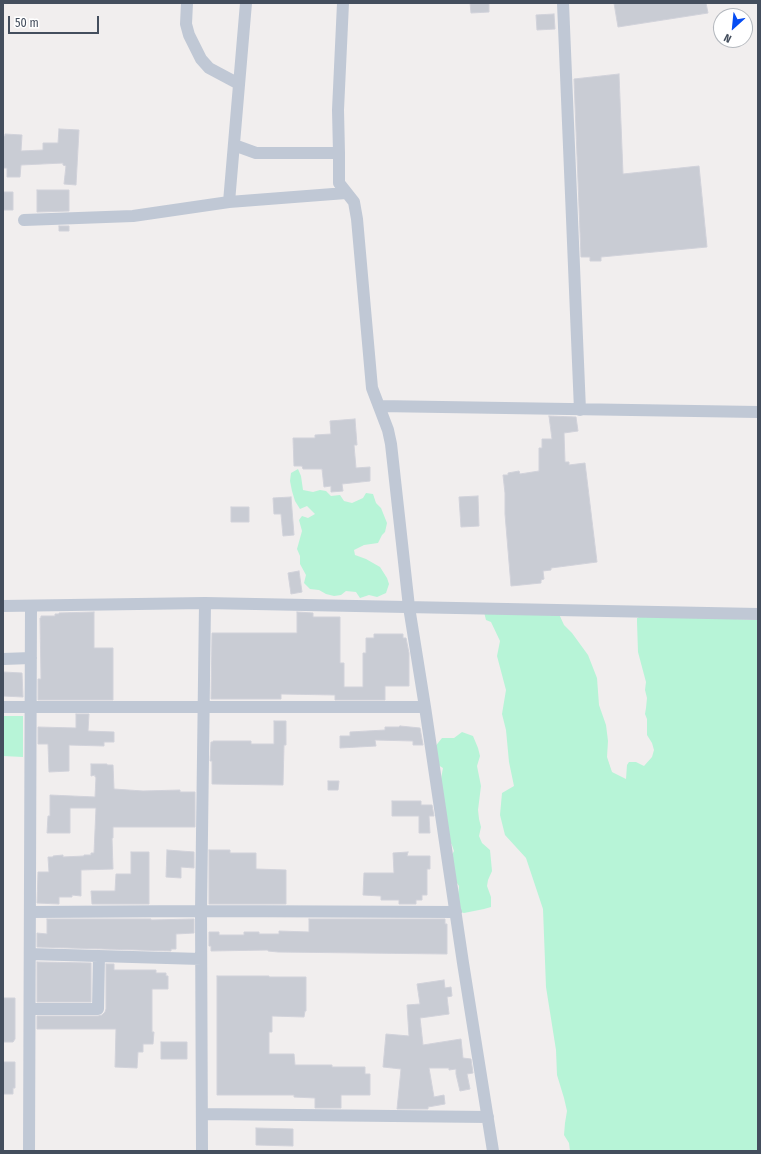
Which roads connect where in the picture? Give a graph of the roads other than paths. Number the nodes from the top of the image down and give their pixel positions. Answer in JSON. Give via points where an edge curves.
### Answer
{"nodes":[{"id":1,"x":187,"y":3,"type":"edge"},
{"id":2,"x":246,"y":3,"type":"edge"},
{"id":3,"x":343,"y":3,"type":"edge"},
{"id":4,"x":563,"y":3,"type":"edge"},
{"id":5,"x":239,"y":84,"type":"junction"},
{"id":6,"x":234,"y":145,"type":"junction"},
{"id":7,"x":339,"y":153,"type":"junction"},
{"id":8,"x":346,"y":193,"type":"junction"},
{"id":9,"x":228,"y":202,"type":"junction"},
{"id":10,"x":24,"y":220,"type":"dead end"},
{"id":11,"x":379,"y":406,"type":"junction"},
{"id":12,"x":580,"y":410,"type":"junction"},
{"id":13,"x":758,"y":412,"type":"edge"},
{"id":14,"x":205,"y":603,"type":"junction"},
{"id":15,"x":3,"y":606,"type":"edge"},
{"id":16,"x":31,"y":606,"type":"junction"},
{"id":17,"x":409,"y":607,"type":"junction"},
{"id":18,"x":758,"y":614,"type":"edge"},
{"id":19,"x":3,"y":658,"type":"edge"},
{"id":20,"x":30,"y":658,"type":"junction"},
{"id":21,"x":3,"y":707,"type":"edge"},
{"id":22,"x":31,"y":707,"type":"junction"},
{"id":23,"x":204,"y":707,"type":"junction"},
{"id":24,"x":425,"y":707,"type":"junction"},
{"id":25,"x":201,"y":911,"type":"junction"},
{"id":26,"x":30,"y":912,"type":"junction"},
{"id":27,"x":456,"y":912,"type":"junction"},
{"id":28,"x":30,"y":954,"type":"junction"},
{"id":29,"x":99,"y":956,"type":"junction"},
{"id":30,"x":201,"y":959,"type":"junction"},
{"id":31,"x":30,"y":1008,"type":"junction"},
{"id":32,"x":202,"y":1114,"type":"junction"},
{"id":33,"x":488,"y":1116,"type":"junction"},
{"id":34,"x":29,"y":1151,"type":"edge"},
{"id":35,"x":202,"y":1151,"type":"edge"},
{"id":36,"x":494,"y":1151,"type":"edge"}],
"edges":[{"from":1,"to":5,"type":"street","via":[[187,30],[201,59],[209,68]]},
{"from":2,"to":5,"type":"street"},
{"from":3,"to":7,"type":"street","via":[[338,110]]},
{"from":4,"to":12,"type":"street"},
{"from":5,"to":6,"type":"street"},
{"from":6,"to":7,"type":"street","via":[[256,153]]},
{"from":6,"to":9,"type":"street"},
{"from":7,"to":8,"type":"street","via":[[339,184]]},
{"from":8,"to":9,"type":"street"},
{"from":8,"to":11,"type":"street","via":[[354,202],[357,219],[372,388]]},
{"from":9,"to":10,"type":"street","via":[[133,216]]},
{"from":11,"to":12,"type":"street"},
{"from":11,"to":17,"type":"street","via":[[391,444]]},
{"from":12,"to":13,"type":"street"},
{"from":14,"to":16,"type":"street"},
{"from":14,"to":17,"type":"street"},
{"from":14,"to":23,"type":"street"},
{"from":15,"to":16,"type":"street"},
{"from":16,"to":20,"type":"street"},
{"from":17,"to":18,"type":"street"},
{"from":17,"to":24,"type":"street"},
{"from":19,"to":20,"type":"street"},
{"from":20,"to":22,"type":"street"},
{"from":21,"to":22,"type":"street"},
{"from":22,"to":23,"type":"street"},
{"from":22,"to":26,"type":"street"},
{"from":23,"to":24,"type":"street"},
{"from":23,"to":25,"type":"street"},
{"from":24,"to":27,"type":"street"},
{"from":25,"to":26,"type":"street"},
{"from":25,"to":27,"type":"street"},
{"from":25,"to":30,"type":"street"},
{"from":26,"to":28,"type":"street"},
{"from":27,"to":33,"type":"street"},
{"from":28,"to":29,"type":"street"},
{"from":28,"to":31,"type":"street"},
{"from":29,"to":30,"type":"street"},
{"from":29,"to":31,"type":"street","via":[[98,1009]]},
{"from":30,"to":32,"type":"street"},
{"from":31,"to":34,"type":"street"},
{"from":32,"to":33,"type":"street"},
{"from":32,"to":35,"type":"street"},
{"from":33,"to":36,"type":"street"}]}
